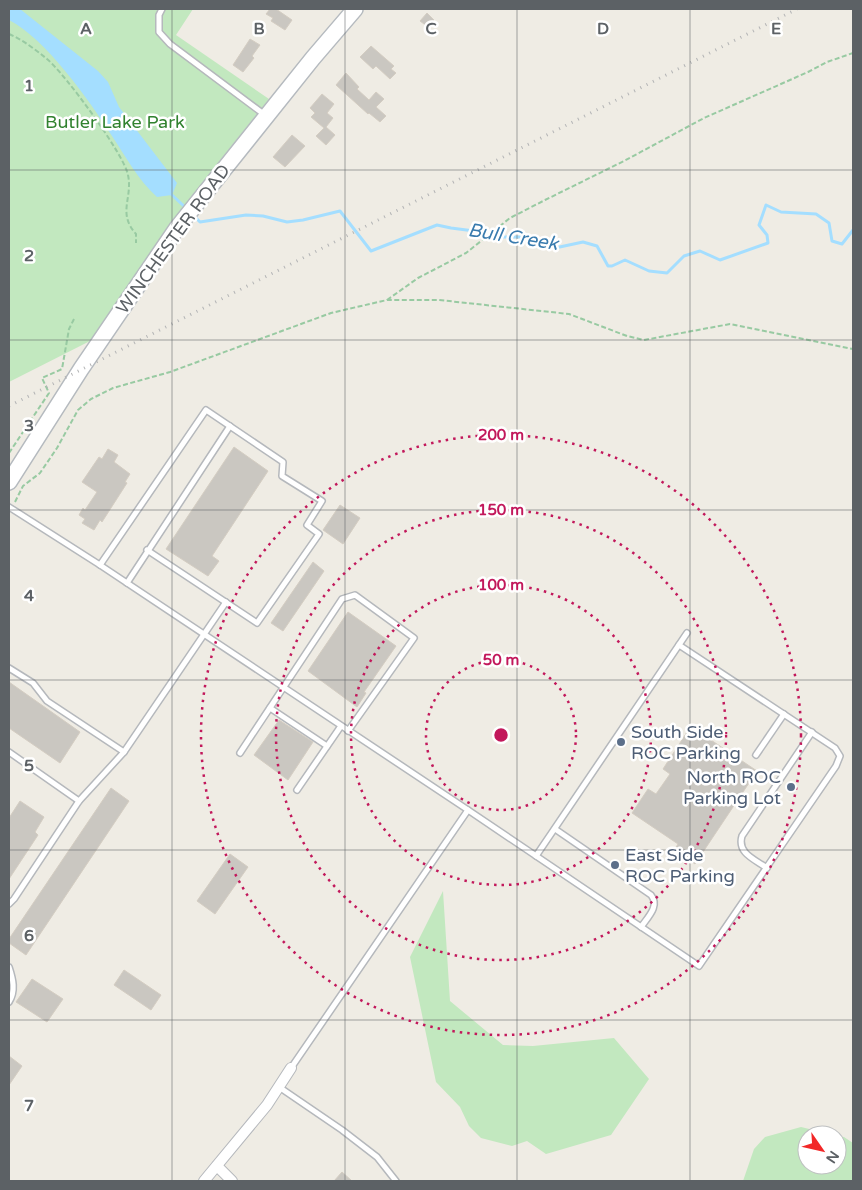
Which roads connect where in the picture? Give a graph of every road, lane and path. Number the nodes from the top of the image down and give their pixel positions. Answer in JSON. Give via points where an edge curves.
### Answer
{"nodes":[{"id":1,"x":162,"y":9,"type":"edge"},
{"id":2,"x":355,"y":9,"type":"edge"},
{"id":3,"x":9,"y":34,"type":"edge"},
{"id":4,"x":853,"y":53,"type":"edge"},
{"id":5,"x":266,"y":116,"type":"junction"},
{"id":6,"x":136,"y":243,"type":"dead end"},
{"id":7,"x":387,"y":300,"type":"junction"},
{"id":8,"x":74,"y":319,"type":"dead end"},
{"id":9,"x":853,"y":349,"type":"edge"},
{"id":10,"x":230,"y":426,"type":"junction"},
{"id":11,"x":9,"y":452,"type":"edge"},
{"id":12,"x":9,"y":482,"type":"edge"},
{"id":13,"x":10,"y":508,"type":"edge"},
{"id":14,"x":147,"y":550,"type":"junction"},
{"id":15,"x":100,"y":565,"type":"junction"},
{"id":16,"x":127,"y":583,"type":"junction"},
{"id":17,"x":226,"y":602,"type":"junction"},
{"id":18,"x":687,"y":633,"type":"dead end"},
{"id":19,"x":204,"y":634,"type":"junction"},
{"id":20,"x":679,"y":645,"type":"junction"},
{"id":21,"x":9,"y":668,"type":"edge"},
{"id":22,"x":283,"y":687,"type":"junction"},
{"id":23,"x":270,"y":708,"type":"junction"},
{"id":24,"x":784,"y":714,"type":"junction"},
{"id":25,"x":341,"y":726,"type":"junction"},
{"id":26,"x":348,"y":730,"type":"junction"},
{"id":27,"x":812,"y":732,"type":"junction"},
{"id":28,"x":327,"y":746,"type":"junction"},
{"id":29,"x":9,"y":752,"type":"edge"},
{"id":30,"x":124,"y":752,"type":"junction"},
{"id":31,"x":240,"y":754,"type":"dead end"},
{"id":32,"x":756,"y":756,"type":"dead end"},
{"id":33,"x":297,"y":790,"type":"dead end"},
{"id":34,"x":79,"y":801,"type":"junction"},
{"id":35,"x":468,"y":810,"type":"junction"},
{"id":36,"x":555,"y":829,"type":"junction"},
{"id":37,"x":536,"y":856,"type":"junction"},
{"id":38,"x":767,"y":868,"type":"junction"},
{"id":39,"x":9,"y":904,"type":"edge"},
{"id":40,"x":641,"y":927,"type":"junction"},
{"id":41,"x":9,"y":967,"type":"edge"},
{"id":42,"x":9,"y":1002,"type":"edge"},
{"id":43,"x":291,"y":1068,"type":"joint"},
{"id":44,"x":279,"y":1087,"type":"junction"},
{"id":45,"x":217,"y":1166,"type":"junction"},
{"id":46,"x":204,"y":1181,"type":"edge"},
{"id":47,"x":232,"y":1181,"type":"edge"},
{"id":48,"x":396,"y":1181,"type":"edge"}],
"edges":[{"from":1,"to":5,"type":"lane","via":[[159,32],[170,44]]},
{"from":2,"to":5,"type":"main road","name":"WINCHESTER ROAD"},
{"from":3,"to":6,"type":"path","via":[[49,61],[91,112],[121,158],[128,174],[126,216],[136,234]]},
{"from":4,"to":7,"type":"path","via":[[704,118],[510,218],[471,250],[418,278]]},
{"from":5,"to":12,"type":"main road","name":"WINCHESTER ROAD","via":[[177,228]]},
{"from":7,"to":9,"type":"path","via":[[439,300],[570,314],[644,340],[730,324]]},
{"from":7,"to":13,"type":"path","via":[[331,313],[170,372],[112,388],[78,410],[40,473],[23,486]]},
{"from":8,"to":11,"type":"path","via":[[69,329],[62,369],[42,378],[49,394]]},
{"from":10,"to":14,"type":"lane"},
{"from":10,"to":15,"type":"lane","via":[[206,410]]},
{"from":10,"to":17,"type":"lane","via":[[283,462],[282,476],[322,501],[307,525],[319,534],[257,623]]},
{"from":13,"to":15,"type":"lane"},
{"from":14,"to":16,"type":"lane"},
{"from":14,"to":17,"type":"lane"},
{"from":15,"to":16,"type":"lane"},
{"from":16,"to":19,"type":"lane"},
{"from":17,"to":19,"type":"lane"},
{"from":18,"to":20,"type":"lane"},
{"from":19,"to":22,"type":"lane"},
{"from":19,"to":30,"type":"lane"},
{"from":20,"to":24,"type":"lane"},
{"from":20,"to":36,"type":"lane"},
{"from":21,"to":30,"type":"lane","via":[[33,684],[48,702]]},
{"from":22,"to":23,"type":"lane"},
{"from":22,"to":25,"type":"lane"},
{"from":22,"to":26,"type":"lane","via":[[342,599],[354,595],[414,638]]},
{"from":23,"to":28,"type":"lane"},
{"from":23,"to":31,"type":"lane"},
{"from":24,"to":27,"type":"lane"},
{"from":24,"to":32,"type":"lane"},
{"from":25,"to":26,"type":"lane"},
{"from":25,"to":28,"type":"lane"},
{"from":26,"to":35,"type":"lane"},
{"from":27,"to":38,"type":"lane","via":[[742,836],[742,851]]},
{"from":27,"to":38,"type":"lane","via":[[836,748],[840,756]]},
{"from":28,"to":33,"type":"lane"},
{"from":29,"to":34,"type":"lane"},
{"from":30,"to":34,"type":"lane"},
{"from":34,"to":39,"type":"lane"},
{"from":35,"to":37,"type":"lane"},
{"from":35,"to":43,"type":"lane"},
{"from":36,"to":37,"type":"lane"},
{"from":36,"to":40,"type":"lane","via":[[651,894],[655,906]]},
{"from":37,"to":40,"type":"lane"},
{"from":38,"to":40,"type":"lane","via":[[699,966]]},
{"from":41,"to":42,"type":"lane","via":[[14,981]]},
{"from":43,"to":44,"type":"street"},
{"from":44,"to":45,"type":"street"},
{"from":44,"to":48,"type":"lane","via":[[377,1158]]},
{"from":45,"to":46,"type":"street"},
{"from":45,"to":47,"type":"street"}]}
